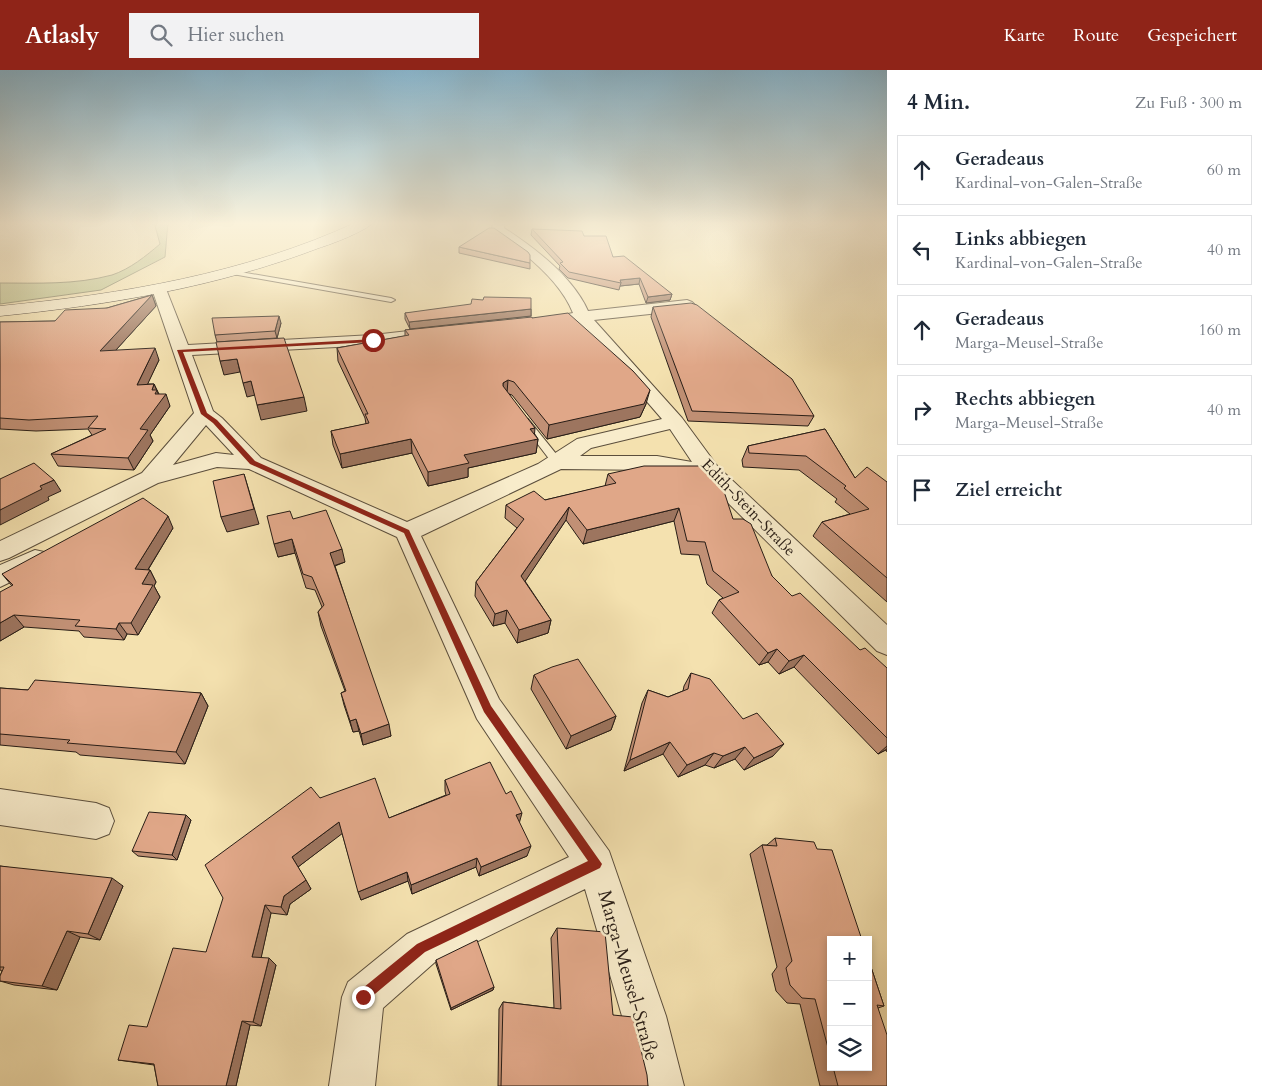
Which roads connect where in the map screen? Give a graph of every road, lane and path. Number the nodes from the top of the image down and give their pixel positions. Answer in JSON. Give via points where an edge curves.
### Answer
{"nodes":[{"id":1,"x":239,"y":269,"type":"edge"},
{"id":2,"x":547,"y":269,"type":"edge"},
{"id":3,"x":228,"y":272,"type":"junction"},
{"id":4,"x":159,"y":289,"type":"junction"},
{"id":5,"x":391,"y":300,"type":"dead end"},
{"id":6,"x":690,"y":305,"type":"edge"},
{"id":7,"x":0,"y":311,"type":"edge"},
{"id":8,"x":582,"y":316,"type":"junction"},
{"id":9,"x":554,"y":320,"type":"edge"},
{"id":10,"x":440,"y":333,"type":"edge"},
{"id":11,"x":180,"y":350,"type":"junction"},
{"id":12,"x":519,"y":412,"type":"edge"},
{"id":13,"x":204,"y":414,"type":"junction"},
{"id":14,"x":675,"y":422,"type":"junction"},
{"id":15,"x":557,"y":462,"type":"junction"},
{"id":16,"x":253,"y":463,"type":"junction"},
{"id":17,"x":710,"y":472,"type":"junction"},
{"id":18,"x":150,"y":478,"type":"junction"},
{"id":19,"x":407,"y":532,"type":"junction"},
{"id":20,"x":0,"y":552,"type":"edge"},
{"id":21,"x":0,"y":577,"type":"edge"},
{"id":22,"x":887,"y":643,"type":"edge"},
{"id":23,"x":0,"y":807,"type":"edge"},
{"id":24,"x":96,"y":821,"type":"dead end"},
{"id":25,"x":596,"y":864,"type":"junction"},
{"id":26,"x":352,"y":1086,"type":"edge"},
{"id":27,"x":661,"y":1086,"type":"edge"}],
"edges":[{"from":1,"to":3,"type":"street"},
{"from":2,"to":8,"type":"street","name":"Edith-Stein-Straße","via":[[574,298]]},
{"from":3,"to":4,"type":"street"},
{"from":3,"to":5,"type":"lane"},
{"from":4,"to":7,"type":"street","via":[[44,308]]},
{"from":4,"to":11,"type":"street"},
{"from":6,"to":8,"type":"street"},
{"from":8,"to":9,"type":"street"},
{"from":8,"to":14,"type":"street","name":"Edith-Stein-Straße"},
{"from":10,"to":11,"type":"street","via":[[373,340]]},
{"from":11,"to":13,"type":"street"},
{"from":12,"to":15,"type":"lane"},
{"from":13,"to":16,"type":"street"},
{"from":13,"to":18,"type":"street"},
{"from":14,"to":15,"type":"street","via":[[584,443]]},
{"from":14,"to":17,"type":"street","name":"Edith-Stein-Straße"},
{"from":15,"to":17,"type":"street","via":[[657,463]]},
{"from":15,"to":19,"type":"street"},
{"from":16,"to":18,"type":"street","via":[[216,460]]},
{"from":16,"to":19,"type":"street"},
{"from":17,"to":22,"type":"street","name":"Edith-Stein-Straße"},
{"from":18,"to":20,"type":"street"},
{"from":18,"to":21,"type":"street","via":[[120,513]]},
{"from":19,"to":25,"type":"street","name":"Marga-Meusel-Straße","via":[[488,709]]},
{"from":23,"to":24,"type":"street"},
{"from":25,"to":26,"type":"street","via":[[421,948],[363,997]]},
{"from":25,"to":27,"type":"street","name":"Marga-Meusel-Straße","via":[[644,1016]]}]}
